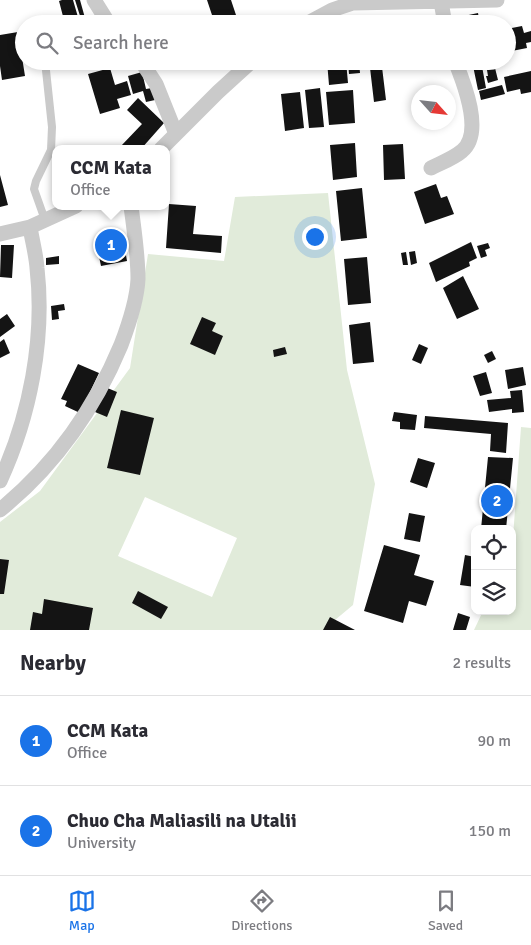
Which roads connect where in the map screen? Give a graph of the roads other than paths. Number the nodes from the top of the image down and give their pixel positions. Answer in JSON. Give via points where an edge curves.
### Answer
{"nodes":[{"id":1,"x":94,"y":0,"type":"edge"},
{"id":2,"x":497,"y":0,"type":"edge"},
{"id":3,"x":353,"y":1,"type":"edge"},
{"id":4,"x":441,"y":2,"type":"junction"},
{"id":5,"x":103,"y":15,"type":"edge"},
{"id":6,"x":323,"y":15,"type":"edge"},
{"id":7,"x":443,"y":15,"type":"edge"},
{"id":8,"x":45,"y":70,"type":"edge"},
{"id":9,"x":147,"y":70,"type":"edge"},
{"id":10,"x":243,"y":70,"type":"edge"},
{"id":11,"x":458,"y":70,"type":"edge"},
{"id":12,"x":176,"y":134,"type":"junction"},
{"id":13,"x":166,"y":145,"type":"edge"},
{"id":14,"x":431,"y":168,"type":"dead end"},
{"id":15,"x":67,"y":210,"type":"edge"},
{"id":16,"x":132,"y":210,"type":"edge"},
{"id":17,"x":45,"y":220,"type":"junction"},
{"id":18,"x":30,"y":227,"type":"junction"},
{"id":19,"x":0,"y":234,"type":"edge"},
{"id":20,"x":0,"y":481,"type":"edge"},
{"id":21,"x":0,"y":510,"type":"edge"}],
"edges":[{"from":1,"to":5,"type":"street"},
{"from":2,"to":4,"type":"street"},
{"from":3,"to":4,"type":"street"},
{"from":3,"to":6,"type":"street"},
{"from":4,"to":7,"type":"street"},
{"from":8,"to":17,"type":"lane","via":[[52,127],[51,150],[34,189]]},
{"from":9,"to":12,"type":"street","via":[[156,84]]},
{"from":10,"to":12,"type":"street"},
{"from":11,"to":14,"type":"street","via":[[468,100],[472,133],[462,151]]},
{"from":12,"to":13,"type":"street"},
{"from":15,"to":17,"type":"street"},
{"from":16,"to":21,"type":"street","via":[[138,280],[130,320],[111,369],[87,413],[60,451],[16,498]]},
{"from":17,"to":18,"type":"street"},
{"from":18,"to":19,"type":"street"},
{"from":18,"to":20,"type":"street","via":[[37,269],[38,322],[34,373],[23,424]]}]}
